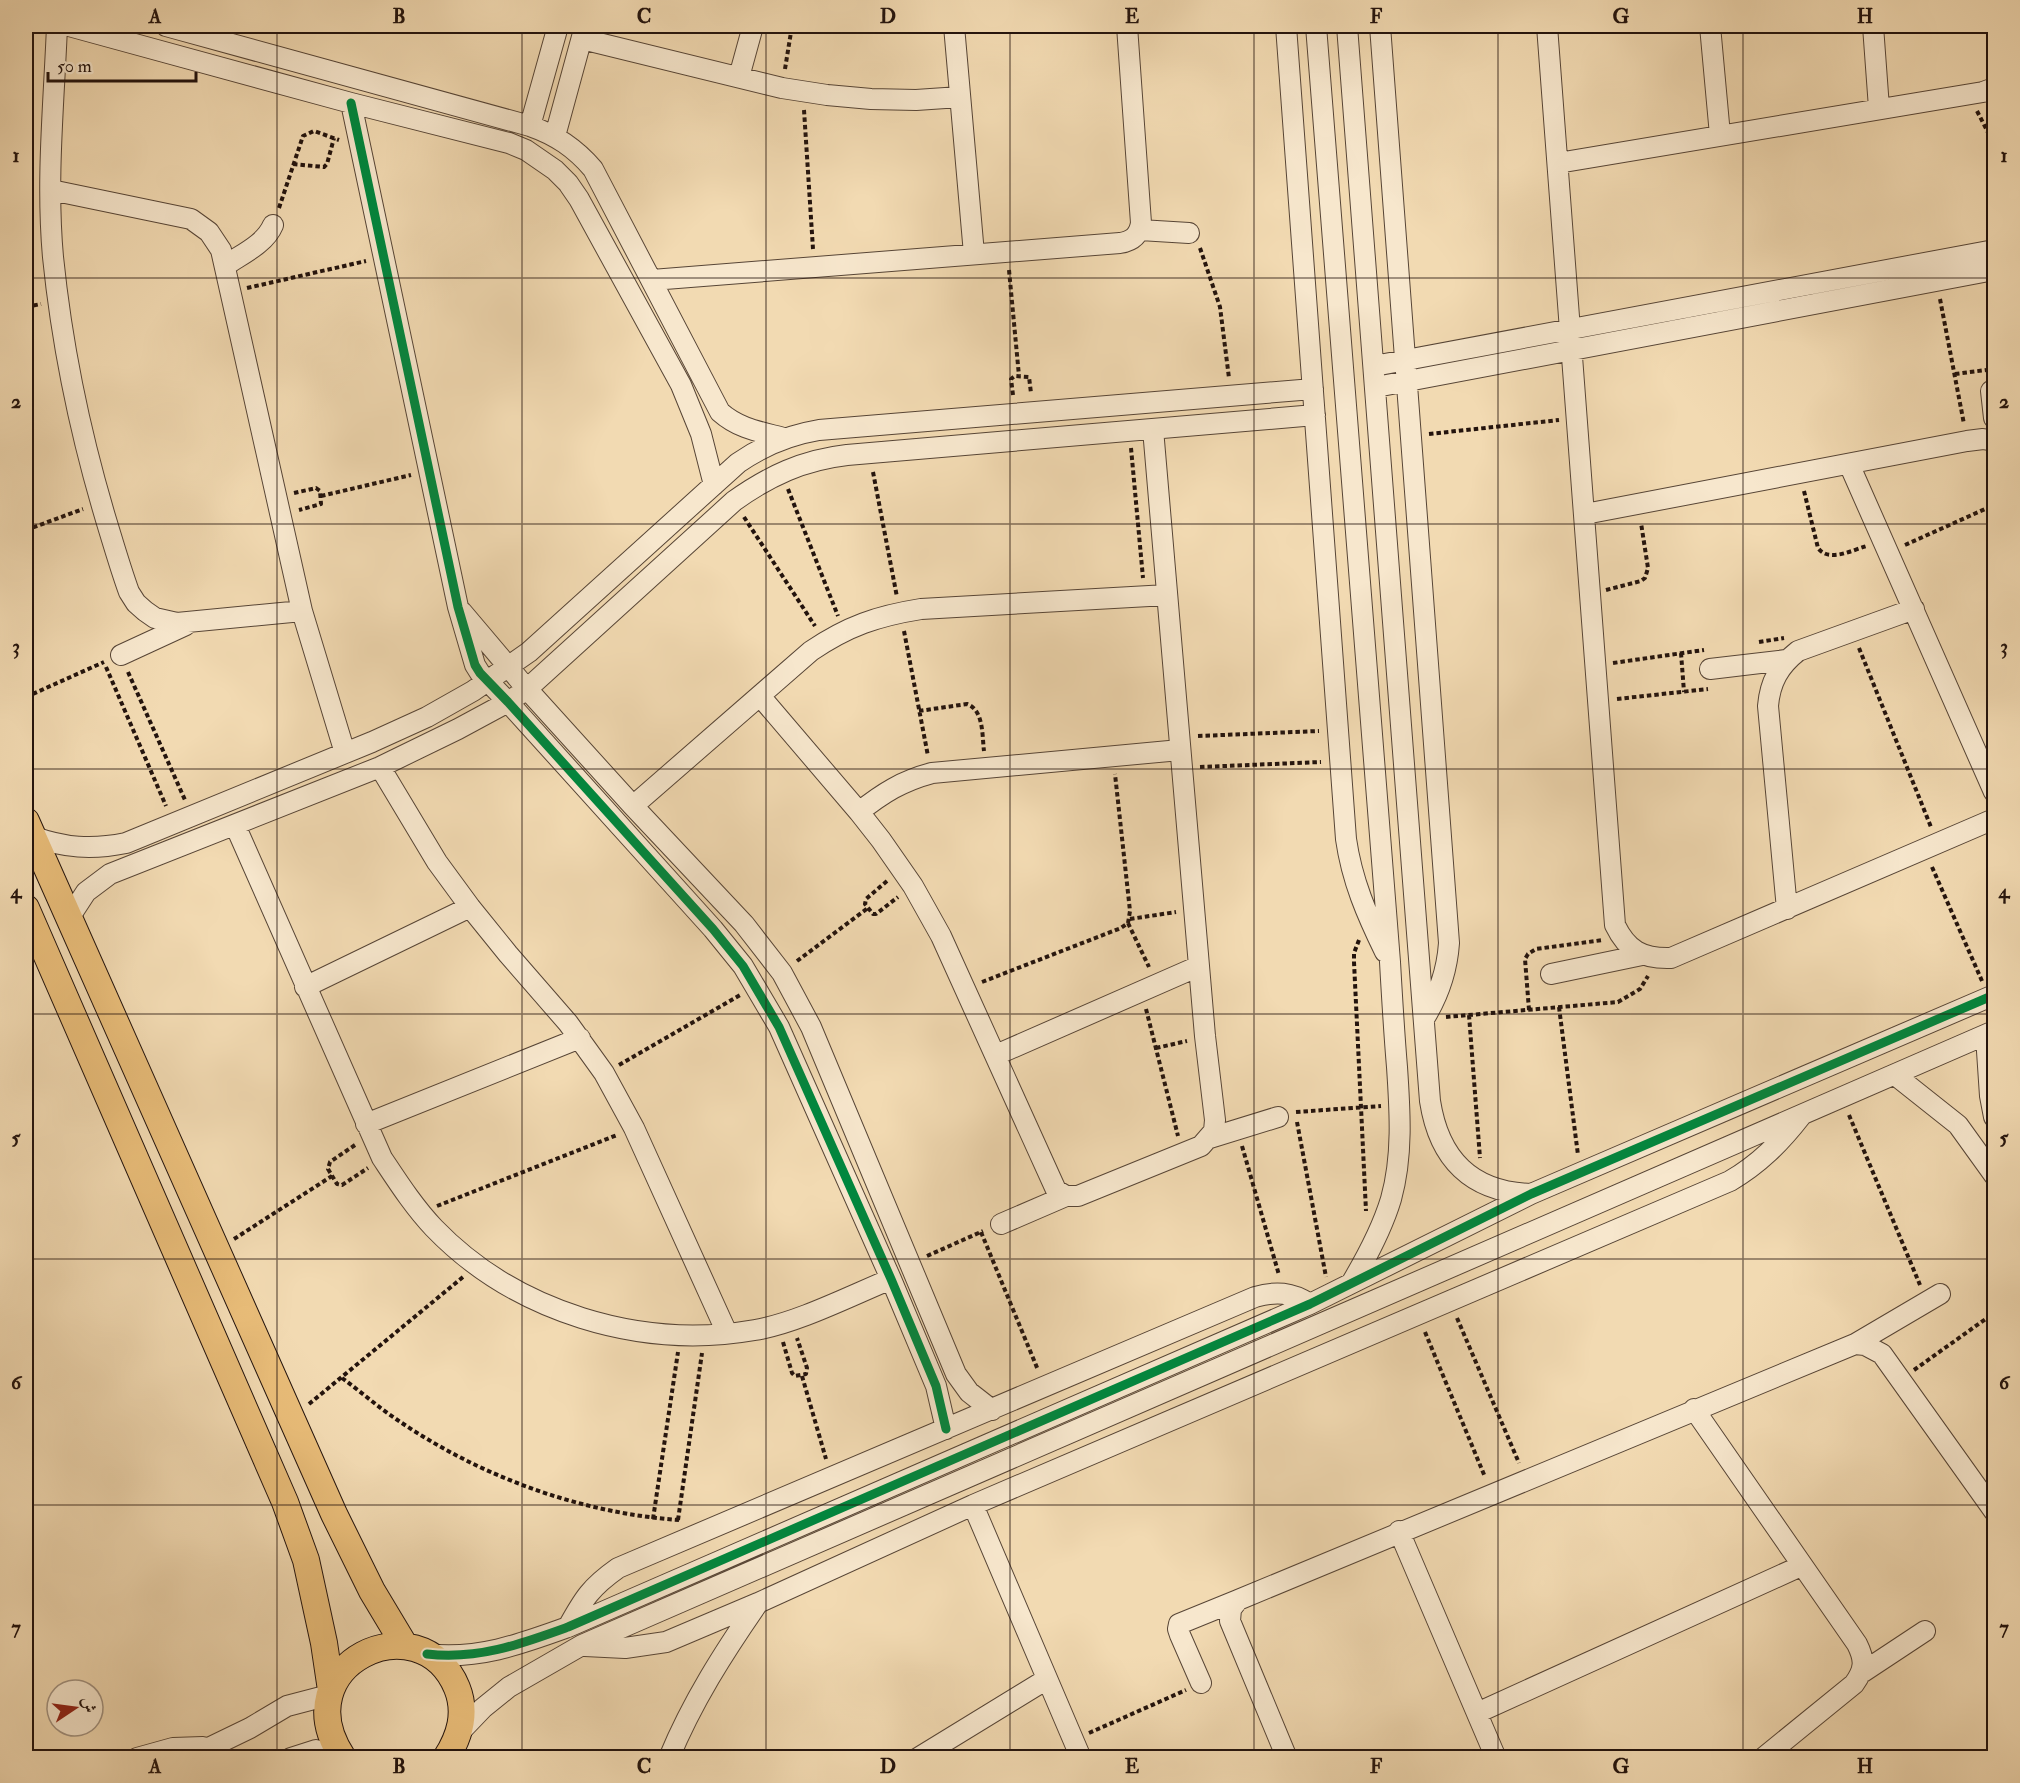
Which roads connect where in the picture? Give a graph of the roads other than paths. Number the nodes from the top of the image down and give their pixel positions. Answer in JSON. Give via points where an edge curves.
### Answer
{"nodes":[{"id":1,"x":57,"y":26,"type":"edge"},
{"id":2,"x":69,"y":26,"type":"edge"},
{"id":3,"x":166,"y":26,"type":"edge"},
{"id":4,"x":558,"y":26,"type":"edge"},
{"id":5,"x":753,"y":26,"type":"edge"},
{"id":6,"x":954,"y":26,"type":"edge"},
{"id":7,"x":1127,"y":26,"type":"edge"},
{"id":8,"x":1286,"y":26,"type":"edge"},
{"id":9,"x":1316,"y":26,"type":"edge"},
{"id":10,"x":1347,"y":26,"type":"edge"},
{"id":11,"x":1380,"y":26,"type":"edge"},
{"id":12,"x":1547,"y":26,"type":"edge"},
{"id":13,"x":1710,"y":26,"type":"edge"},
{"id":14,"x":1873,"y":26,"type":"edge"},
{"id":15,"x":583,"y":32,"type":"edge"},
{"id":16,"x":739,"y":77,"type":"junction"},
{"id":17,"x":1995,"y":88,"type":"edge"},
{"id":18,"x":960,"y":97,"type":"junction"},
{"id":19,"x":351,"y":103,"type":"junction"},
{"id":20,"x":1879,"y":108,"type":"junction"},
{"id":21,"x":530,"y":126,"type":"junction"},
{"id":22,"x":1720,"y":135,"type":"junction"},
{"id":23,"x":555,"y":136,"type":"junction"},
{"id":24,"x":1558,"y":163,"type":"junction"},
{"id":25,"x":51,"y":190,"type":"junction"},
{"id":26,"x":273,"y":225,"type":"road end"},
{"id":27,"x":1140,"y":230,"type":"junction"},
{"id":28,"x":1189,"y":233,"type":"road end"},
{"id":29,"x":1995,"y":250,"type":"edge"},
{"id":30,"x":974,"y":254,"type":"junction"},
{"id":31,"x":226,"y":265,"type":"junction"},
{"id":32,"x":1995,"y":270,"type":"edge"},
{"id":33,"x":652,"y":280,"type":"junction"},
{"id":34,"x":1571,"y":329,"type":"junction"},
{"id":35,"x":1572,"y":350,"type":"junction"},
{"id":36,"x":1405,"y":361,"type":"junction"},
{"id":37,"x":1374,"y":366,"type":"junction"},
{"id":38,"x":1407,"y":381,"type":"junction"},
{"id":39,"x":1376,"y":387,"type":"junction"},
{"id":40,"x":1313,"y":389,"type":"junction"},
{"id":41,"x":1991,"y":391,"type":"dead end"},
{"id":42,"x":1315,"y":415,"type":"junction"},
{"id":43,"x":1995,"y":418,"type":"edge"},
{"id":44,"x":1153,"y":429,"type":"junction"},
{"id":45,"x":784,"y":438,"type":"junction"},
{"id":46,"x":1995,"y":441,"type":"edge"},
{"id":47,"x":1849,"y":464,"type":"junction"},
{"id":48,"x":714,"y":485,"type":"junction"},
{"id":49,"x":1585,"y":514,"type":"junction"},
{"id":50,"x":1167,"y":595,"type":"junction"},
{"id":51,"x":458,"y":608,"type":"junction"},
{"id":52,"x":1914,"y":609,"type":"junction"},
{"id":53,"x":302,"y":611,"type":"junction"},
{"id":54,"x":191,"y":623,"type":"junction"},
{"id":55,"x":112,"y":659,"type":"road end"},
{"id":56,"x":1786,"y":660,"type":"junction"},
{"id":57,"x":509,"y":667,"type":"junction"},
{"id":58,"x":1710,"y":669,"type":"dead end"},
{"id":59,"x":488,"y":682,"type":"junction"},
{"id":60,"x":527,"y":689,"type":"junction"},
{"id":61,"x":760,"y":696,"type":"junction"},
{"id":62,"x":508,"y":702,"type":"junction"},
{"id":63,"x":1181,"y":751,"type":"junction"},
{"id":64,"x":345,"y":753,"type":"junction"},
{"id":65,"x":380,"y":767,"type":"junction"},
{"id":66,"x":1995,"y":792,"type":"edge"},
{"id":67,"x":633,"y":806,"type":"junction"},
{"id":68,"x":859,"y":812,"type":"junction"},
{"id":69,"x":1995,"y":819,"type":"edge"},
{"id":70,"x":235,"y":825,"type":"junction"},
{"id":71,"x":29,"y":829,"type":"edge"},
{"id":72,"x":470,"y":907,"type":"junction"},
{"id":73,"x":26,"y":908,"type":"edge"},
{"id":74,"x":1787,"y":909,"type":"junction"},
{"id":75,"x":69,"y":918,"type":"junction"},
{"id":76,"x":1649,"y":957,"type":"junction"},
{"id":77,"x":1390,"y":962,"type":"junction"},
{"id":78,"x":1199,"y":966,"type":"junction"},
{"id":79,"x":1551,"y":974,"type":"dead end"},
{"id":80,"x":305,"y":987,"type":"junction"},
{"id":81,"x":1992,"y":996,"type":"edge"},
{"id":82,"x":1424,"y":1019,"type":"junction"},
{"id":83,"x":1990,"y":1034,"type":"edge"},
{"id":84,"x":580,"y":1038,"type":"junction"},
{"id":85,"x":996,"y":1055,"type":"junction"},
{"id":86,"x":1895,"y":1075,"type":"junction"},
{"id":87,"x":1802,"y":1114,"type":"junction"},
{"id":88,"x":1287,"y":1115,"type":"road end"},
{"id":89,"x":1995,"y":1118,"type":"edge"},
{"id":90,"x":368,"y":1130,"type":"junction"},
{"id":91,"x":1210,"y":1138,"type":"junction"},
{"id":92,"x":1995,"y":1174,"type":"edge"},
{"id":93,"x":1531,"y":1194,"type":"junction"},
{"id":94,"x":1066,"y":1197,"type":"junction"},
{"id":95,"x":1001,"y":1224,"type":"road end"},
{"id":96,"x":891,"y":1279,"type":"junction"},
{"id":97,"x":1351,"y":1283,"type":"junction"},
{"id":98,"x":1933,"y":1298,"type":"road end"},
{"id":99,"x":1310,"y":1304,"type":"junction"},
{"id":100,"x":727,"y":1333,"type":"junction"},
{"id":101,"x":1855,"y":1344,"type":"junction"},
{"id":102,"x":1694,"y":1409,"type":"junction"},
{"id":103,"x":992,"y":1410,"type":"junction"},
{"id":104,"x":946,"y":1430,"type":"junction"},
{"id":105,"x":973,"y":1505,"type":"junction"},
{"id":106,"x":1995,"y":1511,"type":"edge"},
{"id":107,"x":1399,"y":1531,"type":"junction"},
{"id":108,"x":1801,"y":1566,"type":"junction"},
{"id":109,"x":1238,"y":1600,"type":"junction"},
{"id":110,"x":758,"y":1603,"type":"junction"},
{"id":111,"x":568,"y":1627,"type":"junction"},
{"id":112,"x":1925,"y":1631,"type":"dead end"},
{"id":113,"x":582,"y":1645,"type":"junction"},
{"id":114,"x":416,"y":1650,"type":"junction"},
{"id":115,"x":1863,"y":1672,"type":"junction"},
{"id":116,"x":1047,"y":1679,"type":"junction"},
{"id":117,"x":1201,"y":1683,"type":"road end"},
{"id":118,"x":330,"y":1693,"type":"junction"},
{"id":119,"x":1477,"y":1713,"type":"junction"},
{"id":120,"x":212,"y":1747,"type":"junction"},
{"id":121,"x":454,"y":1748,"type":"edge"},
{"id":122,"x":1077,"y":1749,"type":"edge"},
{"id":123,"x":137,"y":1758,"type":"edge"},
{"id":124,"x":188,"y":1758,"type":"edge"},
{"id":125,"x":291,"y":1758,"type":"edge"},
{"id":126,"x":342,"y":1758,"type":"edge"},
{"id":127,"x":669,"y":1758,"type":"edge"},
{"id":128,"x":918,"y":1758,"type":"edge"},
{"id":129,"x":1287,"y":1758,"type":"edge"},
{"id":130,"x":1496,"y":1758,"type":"edge"},
{"id":131,"x":1763,"y":1758,"type":"edge"}],
"edges":[{"from":1,"to":25,"type":"street"},
{"from":2,"to":19,"type":"street"},
{"from":3,"to":21,"type":"street"},
{"from":4,"to":21,"type":"street"},
{"from":5,"to":16,"type":"street"},
{"from":6,"to":18,"type":"street"},
{"from":7,"to":27,"type":"street"},
{"from":8,"to":40,"type":"street"},
{"from":9,"to":77,"type":"street"},
{"from":10,"to":37,"type":"street"},
{"from":11,"to":36,"type":"street"},
{"from":12,"to":24,"type":"street"},
{"from":13,"to":22,"type":"street"},
{"from":14,"to":20,"type":"street"},
{"from":15,"to":16,"type":"street"},
{"from":15,"to":23,"type":"street"},
{"from":16,"to":18,"type":"street","via":[[782,88],[871,99]]},
{"from":17,"to":20,"type":"street"},
{"from":18,"to":30,"type":"street"},
{"from":19,"to":48,"type":"street","via":[[510,143],[541,159],[568,183],[681,385],[701,434]]},
{"from":19,"to":51,"type":"street"},
{"from":20,"to":22,"type":"street"},
{"from":21,"to":23,"type":"street"},
{"from":22,"to":24,"type":"street"},
{"from":23,"to":33,"type":"street","via":[[593,169]]},
{"from":24,"to":34,"type":"street"},
{"from":25,"to":31,"type":"street","via":[[191,219],[216,240]]},
{"from":25,"to":54,"type":"street","via":[[53,256],[74,388],[101,503],[125,581],[136,603],[155,618]]},
{"from":26,"to":31,"type":"street","via":[[261,241]]},
{"from":27,"to":28,"type":"street"},
{"from":27,"to":30,"type":"street","via":[[1127,242]]},
{"from":29,"to":34,"type":"street"},
{"from":30,"to":33,"type":"street"},
{"from":31,"to":53,"type":"street"},
{"from":32,"to":35,"type":"street"},
{"from":33,"to":45,"type":"street","via":[[720,412],[747,429]]},
{"from":34,"to":35,"type":"street"},
{"from":34,"to":36,"type":"street"},
{"from":35,"to":38,"type":"street"},
{"from":35,"to":49,"type":"street"},
{"from":36,"to":37,"type":"street"},
{"from":36,"to":38,"type":"street"},
{"from":37,"to":39,"type":"street"},
{"from":38,"to":39,"type":"street"},
{"from":38,"to":82,"type":"street","via":[[1449,943],[1443,983]]},
{"from":39,"to":82,"type":"street"},
{"from":40,"to":42,"type":"street"},
{"from":40,"to":45,"type":"street","via":[[819,430]]},
{"from":41,"to":43,"type":"street"},
{"from":42,"to":44,"type":"street"},
{"from":42,"to":77,"type":"street","via":[[1349,862],[1362,905]]},
{"from":44,"to":50,"type":"street"},
{"from":44,"to":60,"type":"street","via":[[835,457],[781,472],[734,501]]},
{"from":45,"to":48,"type":"street","via":[[753,452]]},
{"from":46,"to":47,"type":"street","via":[[1967,441]]},
{"from":47,"to":49,"type":"street"},
{"from":47,"to":52,"type":"street"},
{"from":48,"to":57,"type":"street"},
{"from":49,"to":76,"type":"street","via":[[1615,925],[1631,948]]},
{"from":50,"to":61,"type":"street","via":[[921,609],[874,619],[844,630],[811,651]]},
{"from":50,"to":63,"type":"street"},
{"from":51,"to":57,"type":"street"},
{"from":51,"to":59,"type":"street","via":[[475,665]]},
{"from":52,"to":56,"type":"street","via":[[1811,645]]},
{"from":52,"to":66,"type":"street"},
{"from":53,"to":54,"type":"street"},
{"from":53,"to":64,"type":"street"},
{"from":54,"to":55,"type":"street"},
{"from":56,"to":58,"type":"street"},
{"from":56,"to":74,"type":"street","via":[[1772,683],[1768,706]]},
{"from":57,"to":59,"type":"street"},
{"from":57,"to":60,"type":"street"},
{"from":59,"to":62,"type":"street"},
{"from":59,"to":64,"type":"street","via":[[427,717]]},
{"from":60,"to":62,"type":"street"},
{"from":60,"to":67,"type":"street"},
{"from":61,"to":67,"type":"street"},
{"from":61,"to":68,"type":"street"},
{"from":62,"to":65,"type":"street"},
{"from":62,"to":96,"type":"street","via":[[743,966],[779,1027]]},
{"from":63,"to":68,"type":"street","via":[[940,772],[886,791]]},
{"from":63,"to":78,"type":"street"},
{"from":64,"to":71,"type":"street","via":[[126,843],[68,846]]},
{"from":65,"to":70,"type":"street"},
{"from":65,"to":72,"type":"street","via":[[437,862]]},
{"from":67,"to":103,"type":"street","via":[[744,924],[782,973],[811,1028],[956,1374],[969,1392]]},
{"from":68,"to":85,"type":"street","via":[[913,886],[941,936]]},
{"from":69,"to":74,"type":"street"},
{"from":70,"to":75,"type":"street","via":[[110,874],[87,892]]},
{"from":70,"to":80,"type":"street"},
{"from":71,"to":75,"type":"main road"},
{"from":72,"to":80,"type":"street"},
{"from":72,"to":84,"type":"street"},
{"from":73,"to":118,"type":"main road","via":[[285,1502],[306,1560],[324,1642]]},
{"from":74,"to":76,"type":"street","via":[[1684,954]]},
{"from":75,"to":114,"type":"main road","via":[[352,1553],[388,1620]]},
{"from":76,"to":79,"type":"street"},
{"from":77,"to":97,"type":"street","via":[[1399,1105],[1398,1157],[1391,1198],[1372,1247]]},
{"from":78,"to":85,"type":"street"},
{"from":78,"to":91,"type":"street","via":[[1215,1120]]},
{"from":80,"to":90,"type":"street"},
{"from":81,"to":93,"type":"street"},
{"from":82,"to":93,"type":"street","via":[[1430,1101],[1440,1141],[1451,1158],[1482,1184]]},
{"from":83,"to":86,"type":"street"},
{"from":83,"to":89,"type":"street","via":[[1990,1096]]},
{"from":84,"to":90,"type":"street"},
{"from":84,"to":100,"type":"street","via":[[634,1128]]},
{"from":85,"to":94,"type":"street","via":[[1052,1186]]},
{"from":86,"to":87,"type":"street"},
{"from":86,"to":92,"type":"street","via":[[1958,1125]]},
{"from":87,"to":105,"type":"street","via":[[1771,1151],[1730,1181]]},
{"from":87,"to":113,"type":"street"},
{"from":88,"to":91,"type":"street"},
{"from":90,"to":100,"type":"street","via":[[406,1194],[434,1227],[500,1282],[538,1302],[620,1328],[681,1334]]},
{"from":91,"to":94,"type":"street","via":[[1183,1155],[1078,1196]]},
{"from":93,"to":97,"type":"street"},
{"from":94,"to":95,"type":"street"},
{"from":96,"to":100,"type":"street","via":[[784,1322]]},
{"from":96,"to":104,"type":"street","via":[[936,1386]]},
{"from":97,"to":99,"type":"street"},
{"from":98,"to":101,"type":"street"},
{"from":99,"to":103,"type":"street","via":[[1284,1293],[1255,1297]]},
{"from":99,"to":111,"type":"street"},
{"from":101,"to":102,"type":"street"},
{"from":101,"to":106,"type":"street","via":[[1882,1354]]},
{"from":102,"to":107,"type":"street"},
{"from":102,"to":108,"type":"street"},
{"from":103,"to":104,"type":"street"},
{"from":104,"to":111,"type":"street","via":[[618,1568],[586,1594]]},
{"from":105,"to":110,"type":"street"},
{"from":105,"to":116,"type":"street"},
{"from":107,"to":109,"type":"street"},
{"from":107,"to":119,"type":"street"},
{"from":108,"to":115,"type":"street","via":[[1857,1644],[1863,1657]]},
{"from":108,"to":119,"type":"street"},
{"from":109,"to":117,"type":"street","via":[[1179,1624]]},
{"from":109,"to":129,"type":"street","via":[[1231,1609],[1230,1621]]},
{"from":110,"to":113,"type":"street","via":[[666,1642],[625,1648]]},
{"from":110,"to":127,"type":"street","via":[[716,1665]]},
{"from":111,"to":114,"type":"street","via":[[489,1653],[447,1656]]},
{"from":112,"to":115,"type":"street"},
{"from":113,"to":121,"type":"street","via":[[509,1687],[483,1708]]},
{"from":114,"to":118,"type":"main road","via":[[382,1647],[360,1655],[342,1670]]},
{"from":114,"to":121,"type":"main road","via":[[441,1665],[460,1696],[462,1714]]},
{"from":115,"to":131,"type":"street","via":[[1854,1684]]},
{"from":116,"to":122,"type":"street"},
{"from":116,"to":128,"type":"street"},
{"from":118,"to":120,"type":"street","via":[[286,1706]]},
{"from":118,"to":126,"type":"main road","via":[[328,1728]]},
{"from":119,"to":130,"type":"street"},
{"from":120,"to":123,"type":"street","via":[[173,1748]]},
{"from":120,"to":124,"type":"street"},
{"from":125,"to":126,"type":"street","via":[[316,1750]]}]}
